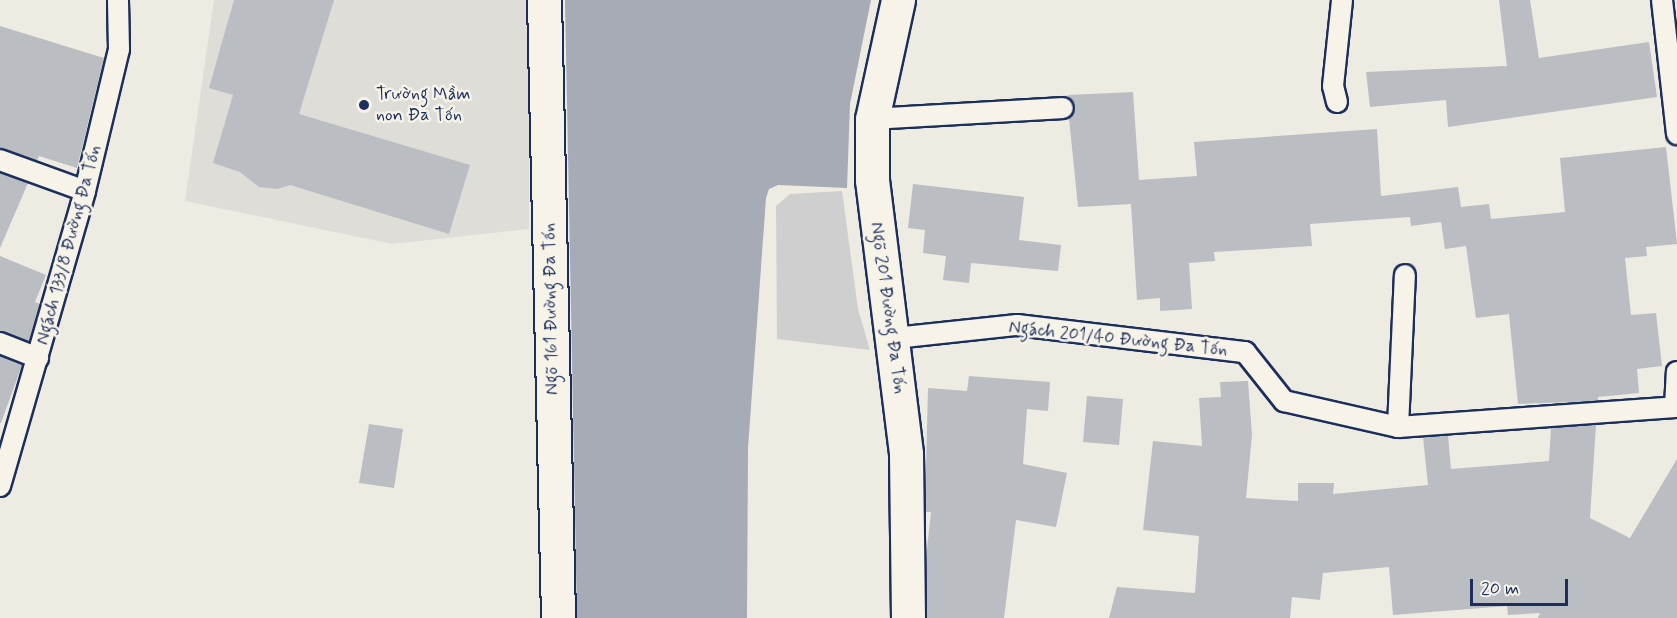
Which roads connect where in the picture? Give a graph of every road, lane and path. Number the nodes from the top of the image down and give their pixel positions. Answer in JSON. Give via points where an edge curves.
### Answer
{"nodes":[{"id":1,"x":118,"y":0,"type":"edge"},
{"id":2,"x":544,"y":0,"type":"edge"},
{"id":3,"x":898,"y":0,"type":"edge"},
{"id":4,"x":1342,"y":0,"type":"edge"},
{"id":5,"x":1662,"y":0,"type":"edge"},
{"id":6,"x":1337,"y":102,"type":"dead end"},
{"id":7,"x":1063,"y":108,"type":"dead end"},
{"id":8,"x":872,"y":119,"type":"junction"},
{"id":9,"x":1677,"y":134,"type":"edge"},
{"id":10,"x":0,"y":160,"type":"edge"},
{"id":11,"x":84,"y":191,"type":"junction"},
{"id":12,"x":1405,"y":275,"type":"dead end"},
{"id":13,"x":895,"y":338,"type":"junction"},
{"id":14,"x":0,"y":343,"type":"edge"},
{"id":15,"x":38,"y":358,"type":"junction"},
{"id":16,"x":1677,"y":372,"type":"edge"},
{"id":17,"x":1398,"y":427,"type":"junction"},
{"id":18,"x":0,"y":486,"type":"edge"},
{"id":19,"x":558,"y":618,"type":"edge"},
{"id":20,"x":908,"y":618,"type":"edge"}],
"edges":[{"from":1,"to":11,"type":"lane","name":"Ngách 133/8 Đường Đa Tốn","via":[[119,48]]},
{"from":2,"to":19,"type":"street","name":"Ngõ 161 Đường Đa Tốn"},
{"from":3,"to":8,"type":"street","name":"Ngõ 201 Đường Đa Tốn"},
{"from":4,"to":6,"type":"lane","via":[[1334,86]]},
{"from":5,"to":9,"type":"lane"},
{"from":7,"to":8,"type":"lane"},
{"from":8,"to":13,"type":"street","name":"Ngõ 201 Đường Đa Tốn","via":[[872,180]]},
{"from":10,"to":11,"type":"lane"},
{"from":11,"to":15,"type":"lane","name":"Ngách 133/8 Đường Đa Tốn"},
{"from":12,"to":17,"type":"lane"},
{"from":13,"to":17,"type":"lane","name":"Ngách 201/40 Đường Đa Tốn","via":[[1017,325],[1245,352],[1284,401]]},
{"from":13,"to":20,"type":"street","name":"Ngõ 201 Đường Đa Tốn","via":[[906,454]]},
{"from":14,"to":15,"type":"lane"},
{"from":15,"to":18,"type":"lane","name":"Ngách 133/8 Đường Đa Tốn"},
{"from":16,"to":17,"type":"lane","name":"Ngách 201/40 Đường Đa Tốn","via":[[1675,407]]}]}
